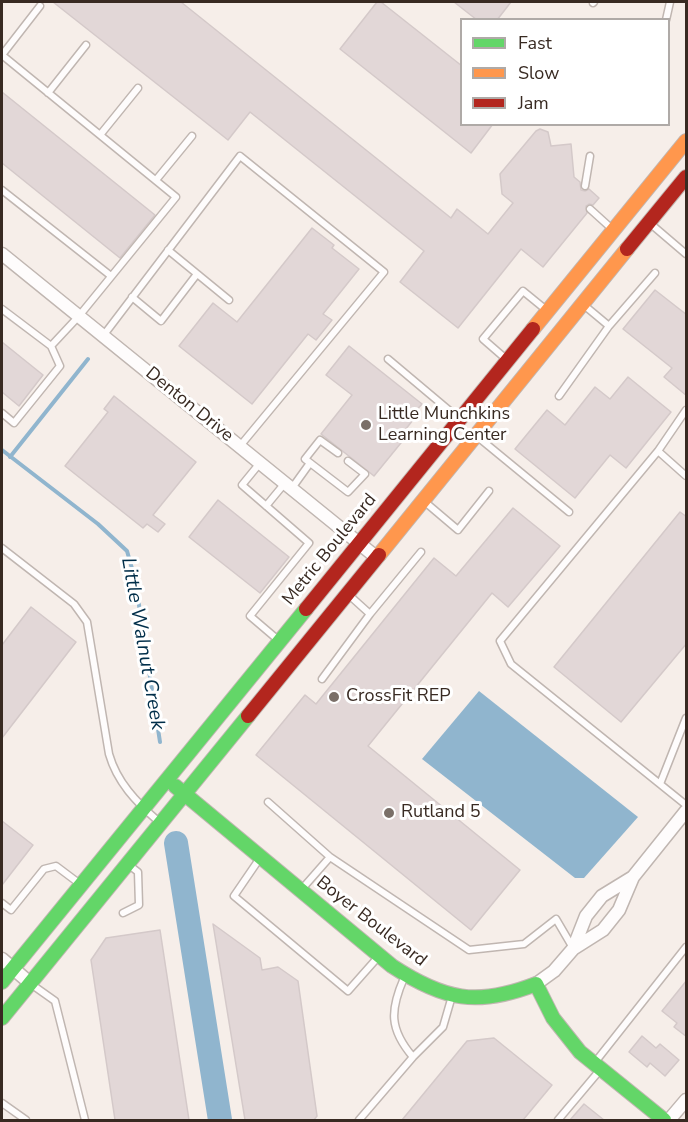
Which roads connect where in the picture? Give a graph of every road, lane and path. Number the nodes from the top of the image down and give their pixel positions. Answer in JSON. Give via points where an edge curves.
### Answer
{"nodes":[{"id":1,"x":670,"y":2,"type":"edge"},
{"id":2,"x":40,"y":6,"type":"dead end"},
{"id":3,"x":666,"y":18,"type":"edge"},
{"id":4,"x":86,"y":45,"type":"dead end"},
{"id":5,"x":2,"y":55,"type":"edge"},
{"id":6,"x":138,"y":88,"type":"dead end"},
{"id":7,"x":48,"y":93,"type":"junction"},
{"id":8,"x":100,"y":135,"type":"junction"},
{"id":9,"x":192,"y":136,"type":"dead end"},
{"id":10,"x":687,"y":141,"type":"edge"},
{"id":11,"x":590,"y":156,"type":"dead end"},
{"id":12,"x":687,"y":177,"type":"edge"},
{"id":13,"x":156,"y":180,"type":"junction"},
{"id":14,"x":585,"y":186,"type":"dead end"},
{"id":15,"x":2,"y":190,"type":"edge"},
{"id":16,"x":590,"y":209,"type":"dead end"},
{"id":17,"x":649,"y":222,"type":"junction"},
{"id":18,"x":614,"y":230,"type":"junction"},
{"id":19,"x":168,"y":250,"type":"junction"},
{"id":20,"x":687,"y":254,"type":"edge"},
{"id":21,"x":2,"y":255,"type":"edge"},
{"id":22,"x":655,"y":273,"type":"dead end"},
{"id":23,"x":197,"y":274,"type":"junction"},
{"id":24,"x":111,"y":276,"type":"junction"},
{"id":25,"x":132,"y":297,"type":"junction"},
{"id":26,"x":229,"y":300,"type":"dead end"},
{"id":27,"x":583,"y":304,"type":"junction"},
{"id":28,"x":2,"y":309,"type":"edge"},
{"id":29,"x":548,"y":311,"type":"junction"},
{"id":30,"x":79,"y":316,"type":"junction"},
{"id":31,"x":609,"y":326,"type":"junction"},
{"id":32,"x":103,"y":336,"type":"junction"},
{"id":33,"x":51,"y":346,"type":"junction"},
{"id":34,"x":388,"y":359,"type":"dead end"},
{"id":35,"x":508,"y":360,"type":"junction"},
{"id":36,"x":559,"y":396,"type":"dead end"},
{"id":37,"x":687,"y":410,"type":"edge"},
{"id":38,"x":2,"y":413,"type":"edge"},
{"id":39,"x":459,"y":420,"type":"junction"},
{"id":40,"x":476,"y":435,"type":"junction"},
{"id":41,"x":240,"y":446,"type":"junction"},
{"id":42,"x":658,"y":451,"type":"junction"},
{"id":43,"x":338,"y":453,"type":"dead end"},
{"id":44,"x":348,"y":461,"type":"dead end"},
{"id":45,"x":260,"y":462,"type":"junction"},
{"id":46,"x":310,"y":464,"type":"junction"},
{"id":47,"x":687,"y":476,"type":"edge"},
{"id":48,"x":289,"y":486,"type":"junction"},
{"id":49,"x":489,"y":491,"type":"dead end"},
{"id":50,"x":423,"y":500,"type":"junction"},
{"id":51,"x":266,"y":506,"type":"junction"},
{"id":52,"x":569,"y":512,"type":"dead end"},
{"id":53,"x":359,"y":542,"type":"junction"},
{"id":54,"x":2,"y":548,"type":"edge"},
{"id":55,"x":421,"y":552,"type":"dead end"},
{"id":56,"x":376,"y":556,"type":"junction"},
{"id":57,"x":346,"y":593,"type":"junction"},
{"id":58,"x":370,"y":614,"type":"junction"},
{"id":59,"x":279,"y":641,"type":"junction"},
{"id":60,"x":322,"y":679,"type":"dead end"},
{"id":61,"x":687,"y":718,"type":"edge"},
{"id":62,"x":166,"y":779,"type":"junction"},
{"id":63,"x":660,"y":784,"type":"junction"},
{"id":64,"x":183,"y":793,"type":"junction"},
{"id":65,"x":268,"y":802,"type":"dead end"},
{"id":66,"x":687,"y":805,"type":"edge"},
{"id":67,"x":142,"y":808,"type":"junction"},
{"id":68,"x":687,"y":811,"type":"edge"},
{"id":69,"x":159,"y":823,"type":"junction"},
{"id":70,"x":261,"y":857,"type":"junction"},
{"id":71,"x":330,"y":857,"type":"junction"},
{"id":72,"x":127,"y":863,"type":"junction"},
{"id":73,"x":633,"y":877,"type":"junction"},
{"id":74,"x":80,"y":884,"type":"junction"},
{"id":75,"x":301,"y":890,"type":"junction"},
{"id":76,"x":2,"y":903,"type":"edge"},
{"id":77,"x":123,"y":913,"type":"dead end"},
{"id":78,"x":687,"y":947,"type":"edge"},
{"id":79,"x":573,"y":949,"type":"junction"},
{"id":80,"x":380,"y":956,"type":"junction"},
{"id":81,"x":7,"y":964,"type":"edge"},
{"id":82,"x":406,"y":975,"type":"junction"},
{"id":83,"x":2,"y":982,"type":"edge"},
{"id":84,"x":30,"y":983,"type":"junction"},
{"id":85,"x":536,"y":984,"type":"junction"},
{"id":86,"x":452,"y":996,"type":"junction"},
{"id":87,"x":2,"y":1018,"type":"edge"},
{"id":88,"x":413,"y":1057,"type":"junction"},
{"id":89,"x":597,"y":1066,"type":"junction"},
{"id":90,"x":687,"y":1100,"type":"edge"},
{"id":91,"x":2,"y":1103,"type":"edge"},
{"id":92,"x":26,"y":1120,"type":"edge"},
{"id":93,"x":85,"y":1120,"type":"edge"},
{"id":94,"x":359,"y":1120,"type":"edge"},
{"id":95,"x":558,"y":1120,"type":"edge"},
{"id":96,"x":664,"y":1120,"type":"edge"},
{"id":97,"x":669,"y":1120,"type":"edge"}],
"edges":[{"from":1,"to":3,"type":"lane"},
{"from":2,"to":5,"type":"lane"},
{"from":4,"to":7,"type":"lane"},
{"from":5,"to":7,"type":"lane"},
{"from":6,"to":8,"type":"lane"},
{"from":7,"to":8,"type":"lane"},
{"from":8,"to":13,"type":"lane"},
{"from":9,"to":13,"type":"lane"},
{"from":10,"to":18,"type":"main road","name":"Metric Boulevard"},
{"from":11,"to":14,"type":"lane"},
{"from":12,"to":17,"type":"main road"},
{"from":13,"to":24,"type":"lane","via":[[176,196]]},
{"from":15,"to":24,"type":"lane"},
{"from":16,"to":18,"type":"lane"},
{"from":17,"to":20,"type":"lane"},
{"from":17,"to":27,"type":"main road"},
{"from":18,"to":29,"type":"main road","name":"Metric Boulevard"},
{"from":19,"to":23,"type":"lane"},
{"from":19,"to":25,"type":"lane"},
{"from":19,"to":41,"type":"lane","via":[[240,156],[384,272]]},
{"from":21,"to":30,"type":"street","name":"Denton Drive"},
{"from":22,"to":31,"type":"lane"},
{"from":23,"to":25,"type":"lane","via":[[161,321]]},
{"from":23,"to":26,"type":"lane"},
{"from":24,"to":30,"type":"lane"},
{"from":25,"to":32,"type":"lane"},
{"from":27,"to":31,"type":"lane"},
{"from":27,"to":40,"type":"main road"},
{"from":28,"to":33,"type":"lane"},
{"from":29,"to":35,"type":"main road","name":"Metric Boulevard"},
{"from":29,"to":35,"type":"lane","via":[[523,291],[483,339]]},
{"from":30,"to":32,"type":"street","name":"Denton Drive"},
{"from":30,"to":33,"type":"lane"},
{"from":31,"to":36,"type":"lane"},
{"from":32,"to":41,"type":"street","name":"Denton Drive"},
{"from":33,"to":38,"type":"lane","via":[[60,366],[14,423]]},
{"from":34,"to":39,"type":"lane"},
{"from":35,"to":39,"type":"main road","name":"Metric Boulevard"},
{"from":37,"to":42,"type":"lane"},
{"from":39,"to":53,"type":"main road","name":"Metric Boulevard"},
{"from":40,"to":50,"type":"main road"},
{"from":40,"to":52,"type":"lane"},
{"from":41,"to":45,"type":"street","name":"Denton Drive"},
{"from":42,"to":47,"type":"lane"},
{"from":42,"to":63,"type":"lane","via":[[500,641],[511,664]]},
{"from":43,"to":46,"type":"lane","via":[[320,440],[305,459]]},
{"from":44,"to":46,"type":"lane","via":[[365,474],[348,492]]},
{"from":45,"to":48,"type":"street","name":"Denton Drive"},
{"from":45,"to":51,"type":"lane","via":[[242,486]]},
{"from":46,"to":48,"type":"lane"},
{"from":48,"to":51,"type":"lane"},
{"from":48,"to":53,"type":"street","name":"Denton Drive"},
{"from":49,"to":50,"type":"lane","via":[[458,530]]},
{"from":50,"to":56,"type":"main road"},
{"from":51,"to":59,"type":"lane","via":[[309,543],[250,616]]},
{"from":53,"to":56,"type":"street","name":"Denton Drive"},
{"from":53,"to":59,"type":"main road","name":"Metric Boulevard"},
{"from":54,"to":67,"type":"lane","via":[[74,604],[87,622],[114,771]]},
{"from":55,"to":58,"type":"lane"},
{"from":56,"to":57,"type":"main road"},
{"from":57,"to":58,"type":"lane"},
{"from":57,"to":64,"type":"main road"},
{"from":58,"to":60,"type":"lane"},
{"from":59,"to":62,"type":"main road","name":"Metric Boulevard"},
{"from":61,"to":63,"type":"lane"},
{"from":62,"to":64,"type":"main road","name":"Boyer Boulevard"},
{"from":62,"to":67,"type":"main road","name":"Metric Boulevard"},
{"from":63,"to":66,"type":"lane"},
{"from":64,"to":69,"type":"main road"},
{"from":64,"to":70,"type":"main road","name":"Boyer Boulevard"},
{"from":65,"to":71,"type":"lane"},
{"from":67,"to":69,"type":"lane"},
{"from":67,"to":74,"type":"main road","name":"Metric Boulevard"},
{"from":68,"to":73,"type":"street","name":"Boyer Boulevard"},
{"from":69,"to":72,"type":"main road"},
{"from":70,"to":75,"type":"main road","name":"Boyer Boulevard"},
{"from":70,"to":80,"type":"lane","via":[[234,896],[242,904],[348,991]]},
{"from":71,"to":75,"type":"lane"},
{"from":71,"to":79,"type":"lane","via":[[469,950],[524,944],[556,919]]},
{"from":72,"to":77,"type":"lane","via":[[138,872],[139,905]]},
{"from":72,"to":84,"type":"main road"},
{"from":73,"to":79,"type":"street","name":"Boyer Boulevard","via":[[619,910],[603,930]]},
{"from":73,"to":79,"type":"street","name":"Boyer Boulevard","via":[[602,896],[586,916]]},
{"from":74,"to":76,"type":"lane","via":[[56,866],[44,869],[11,910]]},
{"from":74,"to":81,"type":"main road","name":"Metric Boulevard"},
{"from":75,"to":80,"type":"main road","name":"Boyer Boulevard"},
{"from":78,"to":89,"type":"lane"},
{"from":79,"to":85,"type":"street","name":"Boyer Boulevard"},
{"from":80,"to":82,"type":"main road","name":"Boyer Boulevard"},
{"from":81,"to":83,"type":"main road","name":"Metric Boulevard"},
{"from":81,"to":84,"type":"street"},
{"from":82,"to":86,"type":"main road","name":"Boyer Boulevard"},
{"from":82,"to":88,"type":"lane","via":[[396,998],[394,1018],[400,1041]]},
{"from":84,"to":87,"type":"main road"},
{"from":84,"to":93,"type":"lane","via":[[55,1001]]},
{"from":85,"to":86,"type":"main road","name":"Boyer Boulevard","via":[[487,999]]},
{"from":85,"to":89,"type":"main road","via":[[553,1018],[580,1052]]},
{"from":86,"to":88,"type":"lane","via":[[444,1027]]},
{"from":88,"to":94,"type":"lane"},
{"from":89,"to":95,"type":"lane"},
{"from":89,"to":96,"type":"main road"},
{"from":90,"to":97,"type":"street"},
{"from":91,"to":92,"type":"lane"}]}
